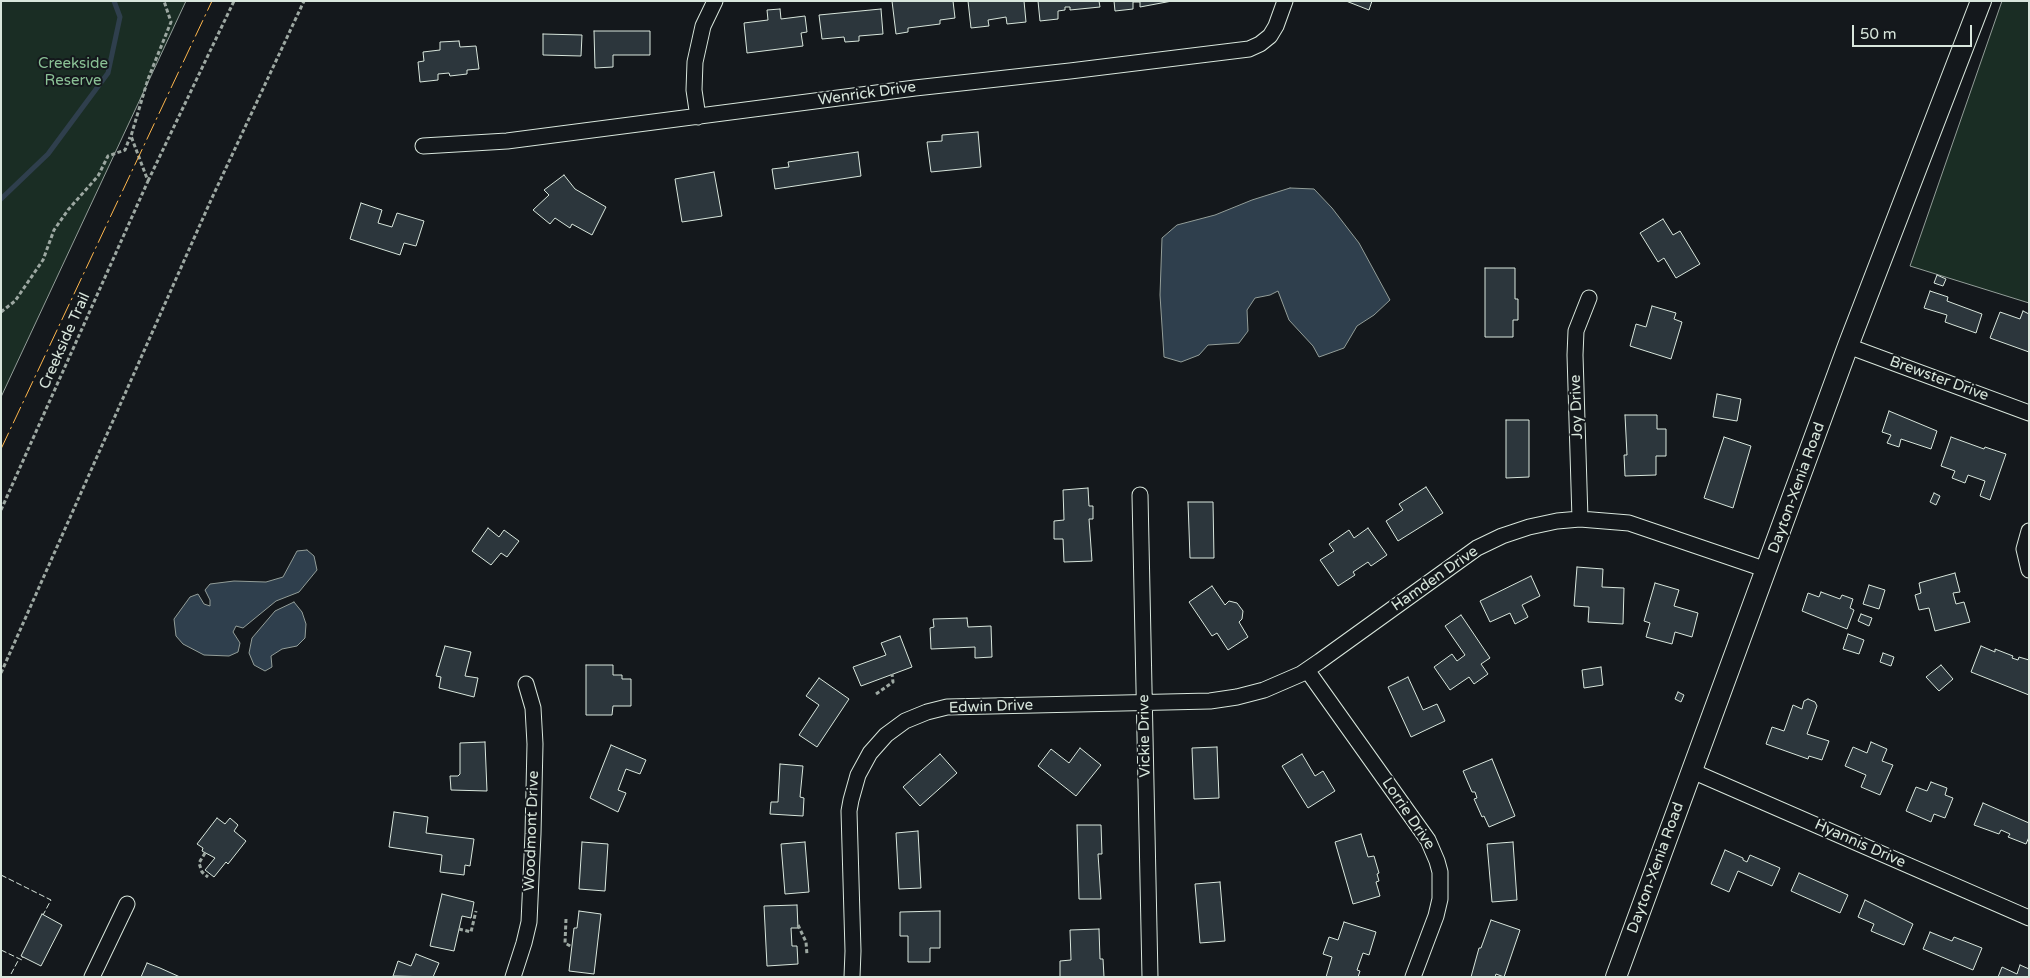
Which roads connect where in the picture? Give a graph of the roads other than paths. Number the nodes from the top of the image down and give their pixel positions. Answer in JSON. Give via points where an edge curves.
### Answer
{"nodes":[{"id":1,"x":714,"y":1,"type":"edge"},
{"id":2,"x":1285,"y":1,"type":"edge"},
{"id":3,"x":1981,"y":1,"type":"edge"},
{"id":4,"x":698,"y":117,"type":"junction"},
{"id":5,"x":423,"y":146,"type":"dead end"},
{"id":6,"x":1589,"y":298,"type":"dead end"},
{"id":7,"x":1848,"y":346,"type":"junction"},
{"id":8,"x":2029,"y":413,"type":"edge"},
{"id":9,"x":1140,"y":495,"type":"dead end"},
{"id":10,"x":1580,"y":519,"type":"junction"},
{"id":11,"x":2029,"y":531,"type":"edge"},
{"id":12,"x":1767,"y":570,"type":"junction"},
{"id":13,"x":2029,"y":570,"type":"edge"},
{"id":14,"x":1307,"y":670,"type":"junction"},
{"id":15,"x":526,"y":684,"type":"dead end"},
{"id":16,"x":1144,"y":703,"type":"junction"},
{"id":17,"x":1692,"y":771,"type":"junction"},
{"id":18,"x":127,"y":904,"type":"dead end"},
{"id":19,"x":2029,"y":918,"type":"edge"},
{"id":20,"x":92,"y":977,"type":"edge"},
{"id":21,"x":513,"y":977,"type":"edge"},
{"id":22,"x":852,"y":977,"type":"edge"},
{"id":23,"x":1150,"y":977,"type":"edge"},
{"id":24,"x":1413,"y":977,"type":"edge"},
{"id":25,"x":1616,"y":977,"type":"edge"}],
"edges":[{"from":1,"to":4,"type":"street","via":[[703,26],[695,62],[694,90]]},
{"from":2,"to":4,"type":"street","name":"Wenrick Drive","via":[[1270,36],[1249,49]]},
{"from":3,"to":7,"type":"main road","name":"Dayton-Xenia Road"},
{"from":4,"to":5,"type":"street","name":"Wenrick Drive","via":[[507,141]]},
{"from":6,"to":10,"type":"street","name":"Joy Drive","via":[[1576,331],[1575,355]]},
{"from":7,"to":8,"type":"street","name":"Brewster Drive"},
{"from":7,"to":12,"type":"main road","name":"Dayton-Xenia Road"},
{"from":9,"to":16,"type":"street","name":"Vickie Drive"},
{"from":10,"to":12,"type":"street","name":"Hamden Drive","via":[[1629,523]]},
{"from":10,"to":14,"type":"street","name":"Hamden Drive","via":[[1529,527],[1477,548]]},
{"from":11,"to":13,"type":"street","via":[[2024,549]]},
{"from":12,"to":17,"type":"main road","name":"Dayton-Xenia Road"},
{"from":14,"to":16,"type":"street","name":"Hamden Drive","via":[[1279,684],[1237,697]]},
{"from":14,"to":24,"type":"street","name":"Lorrie Drive","via":[[1428,840],[1437,860],[1440,899]]},
{"from":15,"to":21,"type":"street","name":"Woodmont Drive","via":[[533,708],[535,744],[533,834],[528,922]]},
{"from":16,"to":22,"type":"street","name":"Edwin Drive","via":[[948,707],[905,721],[886,735],[858,775],[849,811]]},
{"from":16,"to":23,"type":"street","name":"Vickie Drive"},
{"from":17,"to":19,"type":"street","name":"Hyannis Drive"},
{"from":17,"to":25,"type":"main road","name":"Dayton-Xenia Road"},
{"from":18,"to":20,"type":"street"}]}
